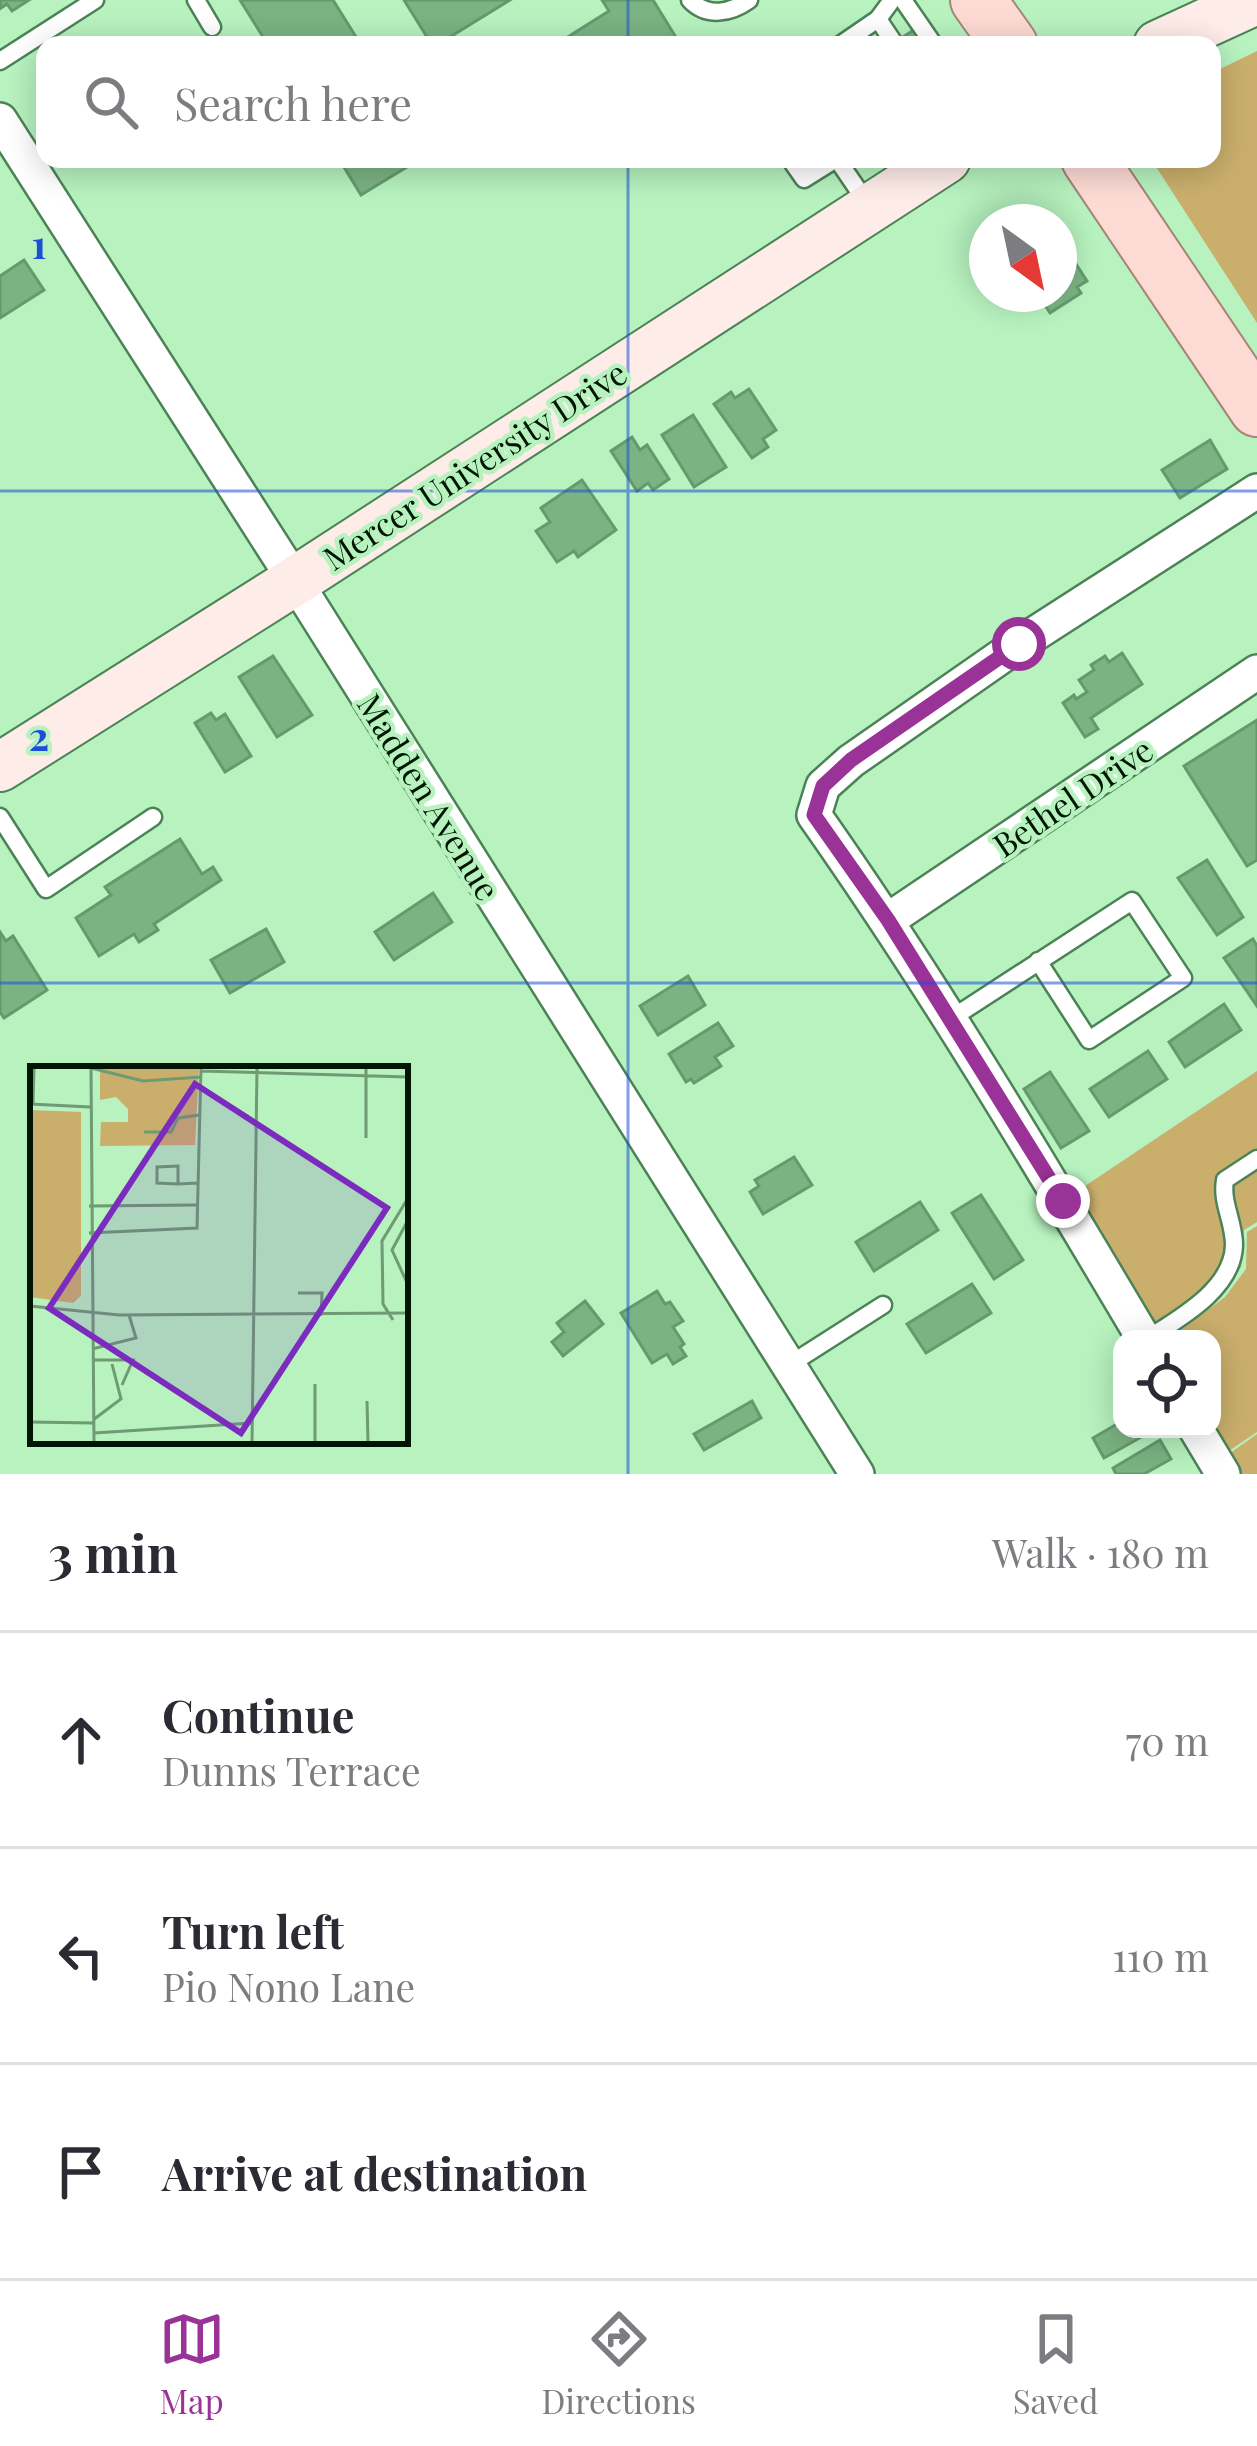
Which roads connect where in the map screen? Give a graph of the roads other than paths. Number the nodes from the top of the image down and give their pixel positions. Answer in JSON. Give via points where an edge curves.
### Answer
{"nodes":[{"id":1,"x":95,"y":0,"type":"edge"},
{"id":2,"x":196,"y":0,"type":"edge"},
{"id":3,"x":691,"y":0,"type":"edge"},
{"id":4,"x":749,"y":0,"type":"edge"},
{"id":5,"x":892,"y":0,"type":"edge"},
{"id":6,"x":903,"y":0,"type":"edge"},
{"id":7,"x":978,"y":0,"type":"edge"},
{"id":8,"x":1256,"y":0,"type":"edge"},
{"id":9,"x":1206,"y":10,"type":"edge"},
{"id":10,"x":878,"y":19,"type":"junction"},
{"id":11,"x":212,"y":26,"type":"dead end"},
{"id":12,"x":39,"y":36,"type":"edge"},
{"id":13,"x":853,"y":36,"type":"edge"},
{"id":14,"x":889,"y":36,"type":"edge"},
{"id":15,"x":928,"y":36,"type":"edge"},
{"id":16,"x":1004,"y":36,"type":"edge"},
{"id":17,"x":1170,"y":36,"type":"edge"},
{"id":18,"x":36,"y":38,"type":"edge"},
{"id":19,"x":0,"y":61,"type":"edge"},
{"id":20,"x":0,"y":120,"type":"edge"},
{"id":21,"x":796,"y":168,"type":"edge"},
{"id":22,"x":822,"y":168,"type":"edge"},
{"id":23,"x":843,"y":168,"type":"edge"},
{"id":24,"x":925,"y":168,"type":"edge"},
{"id":25,"x":1095,"y":168,"type":"edge"},
{"id":26,"x":870,"y":206,"type":"junction"},
{"id":27,"x":1257,"y":410,"type":"edge"},
{"id":28,"x":1257,"y":491,"type":"edge"},
{"id":29,"x":295,"y":581,"type":"junction"},
{"id":30,"x":1257,"y":672,"type":"edge"},
{"id":31,"x":0,"y":767,"type":"edge"},
{"id":32,"x":0,"y":817,"type":"edge"},
{"id":33,"x":153,"y":817,"type":"dead end"},
{"id":34,"x":888,"y":920,"type":"junction"},
{"id":35,"x":1037,"y":961,"type":"junction"},
{"id":36,"x":949,"y":1021,"type":"junction"},
{"id":37,"x":1257,"y":1159,"type":"edge"},
{"id":38,"x":883,"y":1305,"type":"dead end"},
{"id":39,"x":1141,"y":1330,"type":"edge"},
{"id":40,"x":1159,"y":1330,"type":"edge"},
{"id":41,"x":789,"y":1365,"type":"junction"},
{"id":42,"x":1201,"y":1438,"type":"edge"},
{"id":43,"x":857,"y":1474,"type":"edge"},
{"id":44,"x":1222,"y":1474,"type":"edge"}],
"edges":[{"from":1,"to":12,"type":"lane"},
{"from":2,"to":11,"type":"lane"},
{"from":3,"to":4,"type":"lane","via":[[717,13]]},
{"from":5,"to":10,"type":"lane"},
{"from":6,"to":15,"type":"lane"},
{"from":7,"to":16,"type":"main road"},
{"from":8,"to":9,"type":"main road"},
{"from":9,"to":17,"type":"main road"},
{"from":10,"to":13,"type":"lane"},
{"from":10,"to":14,"type":"lane"},
{"from":18,"to":19,"type":"lane"},
{"from":20,"to":29,"type":"street","name":"Madden Avenue"},
{"from":21,"to":22,"type":"lane","via":[[804,179]]},
{"from":23,"to":26,"type":"lane"},
{"from":24,"to":26,"type":"main road","name":"Mercer University Drive"},
{"from":25,"to":27,"type":"main road"},
{"from":26,"to":29,"type":"main road","name":"Mercer University Drive"},
{"from":28,"to":34,"type":"street","via":[[1019,644],[823,786],[814,815]]},
{"from":29,"to":31,"type":"main road","name":"Mercer University Drive"},
{"from":29,"to":41,"type":"street","name":"Madden Avenue"},
{"from":30,"to":34,"type":"street","name":"Bethel Drive"},
{"from":32,"to":33,"type":"lane","via":[[46,889]]},
{"from":34,"to":36,"type":"street"},
{"from":35,"to":35,"type":"lane","via":[[1132,901],[1183,978],[1089,1040]]},
{"from":35,"to":36,"type":"lane"},
{"from":36,"to":39,"type":"street"},
{"from":37,"to":40,"type":"lane","via":[[1225,1180],[1231,1264],[1208,1295]]},
{"from":38,"to":41,"type":"lane"},
{"from":41,"to":43,"type":"street","name":"Madden Avenue"},
{"from":42,"to":44,"type":"street"}]}
